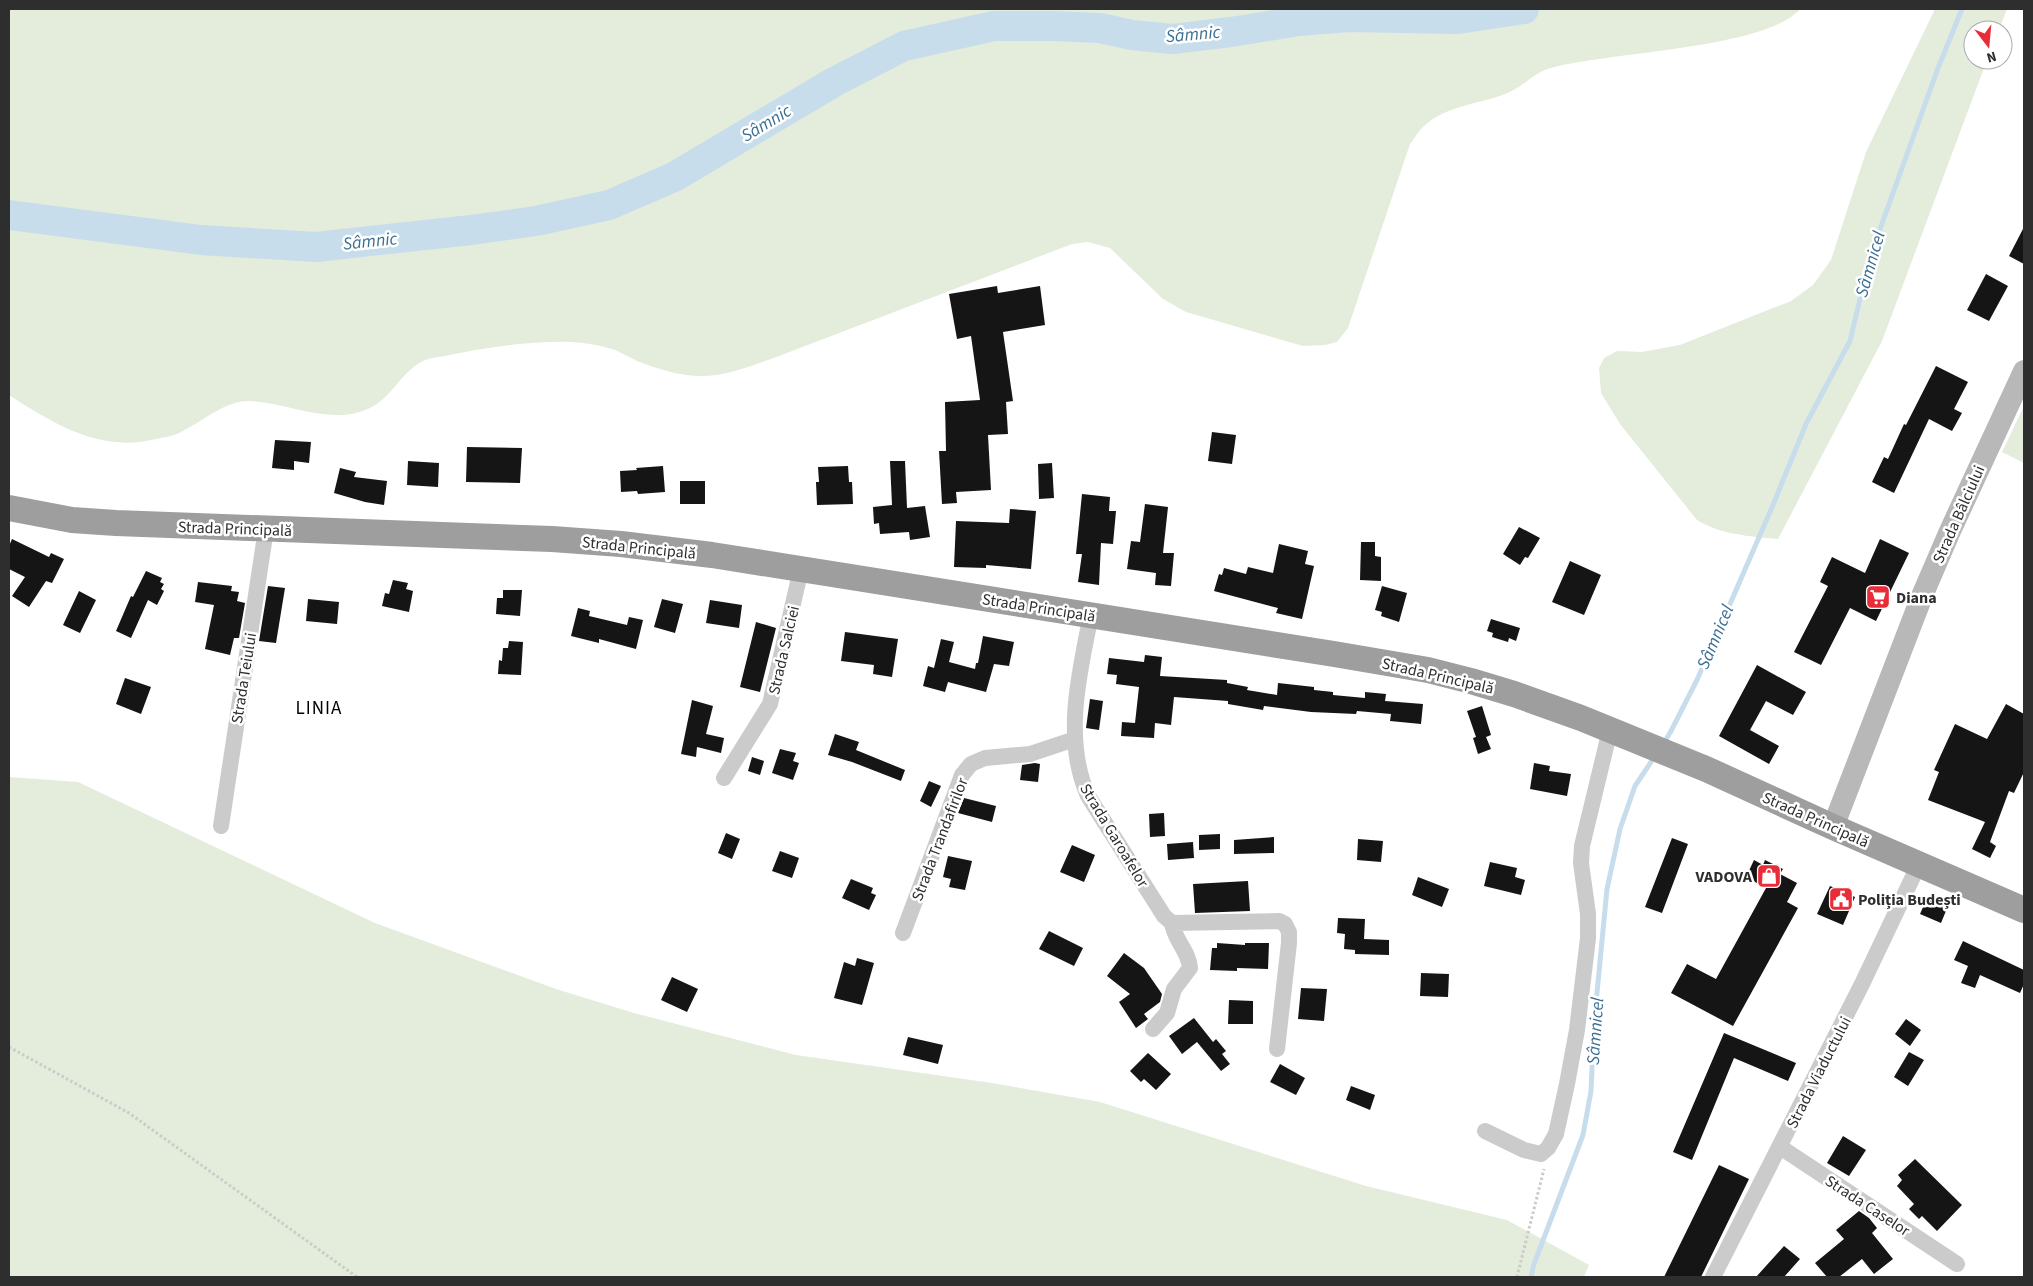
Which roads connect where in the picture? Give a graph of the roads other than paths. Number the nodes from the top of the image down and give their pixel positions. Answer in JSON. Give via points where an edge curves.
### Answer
{"nodes":[{"id":1,"x":2024,"y":371,"type":"edge"},
{"id":2,"x":9,"y":508,"type":"edge"},
{"id":3,"x":266,"y":529,"type":"junction"},
{"id":4,"x":801,"y":569,"type":"junction"},
{"id":5,"x":1091,"y":615,"type":"junction"},
{"id":6,"x":1610,"y":730,"type":"junction"},
{"id":7,"x":1075,"y":739,"type":"junction"},
{"id":8,"x":724,"y":778,"type":"dead end"},
{"id":9,"x":221,"y":826,"type":"dead end"},
{"id":10,"x":1833,"y":827,"type":"junction"},
{"id":11,"x":1918,"y":864,"type":"junction"},
{"id":12,"x":2024,"y":910,"type":"edge"},
{"id":13,"x":1172,"y":923,"type":"junction"},
{"id":14,"x":903,"y":933,"type":"dead end"},
{"id":15,"x":1153,"y":1030,"type":"dead end"},
{"id":16,"x":1276,"y":1049,"type":"dead end"},
{"id":17,"x":1484,"y":1131,"type":"dead end"},
{"id":18,"x":1780,"y":1146,"type":"junction"},
{"id":19,"x":1957,"y":1264,"type":"dead end"},
{"id":20,"x":1713,"y":1277,"type":"edge"}],
"edges":[{"from":1,"to":10,"type":"main road","name":"Strada Bâlciului","via":[[1922,596]]},
{"from":2,"to":3,"type":"highway","name":"Strada Principală","via":[[72,520]]},
{"from":3,"to":4,"type":"highway","name":"Strada Principală","via":[[611,543]]},
{"from":3,"to":9,"type":"street","name":"Strada Teiului"},
{"from":4,"to":5,"type":"highway","name":"Strada Principală"},
{"from":4,"to":8,"type":"street","name":"Strada Salciei","via":[[770,704]]},
{"from":5,"to":6,"type":"highway","name":"Strada Principală","via":[[1428,670],[1514,694]]},
{"from":5,"to":7,"type":"street","via":[[1076,700]]},
{"from":6,"to":10,"type":"highway","name":"Strada Principală","via":[[1706,769]]},
{"from":6,"to":17,"type":"street","via":[[1582,846],[1582,881],[1588,914],[1585,973],[1568,1084],[1556,1134],[1541,1154],[1524,1150]]},
{"from":7,"to":13,"type":"street","name":"Strada Garoafelor","via":[[1079,772],[1088,796],[1164,916]]},
{"from":7,"to":14,"type":"street","name":"Strada Trandafirilor","via":[[1030,754],[985,758],[971,764],[962,775]]},
{"from":10,"to":11,"type":"highway","name":"Strada Principală"},
{"from":11,"to":12,"type":"highway","name":"Strada Principală"},
{"from":11,"to":18,"type":"street","name":"Strada Viaductului"},
{"from":13,"to":15,"type":"street","name":"Strada Garoafelor","via":[[1173,931],[1190,959],[1190,968],[1174,989],[1167,1013]]},
{"from":13,"to":16,"type":"street","via":[[1285,924],[1289,943]]},
{"from":18,"to":19,"type":"street","name":"Strada Caselor"},
{"from":18,"to":20,"type":"street","name":"Strada Viaductului"}]}
